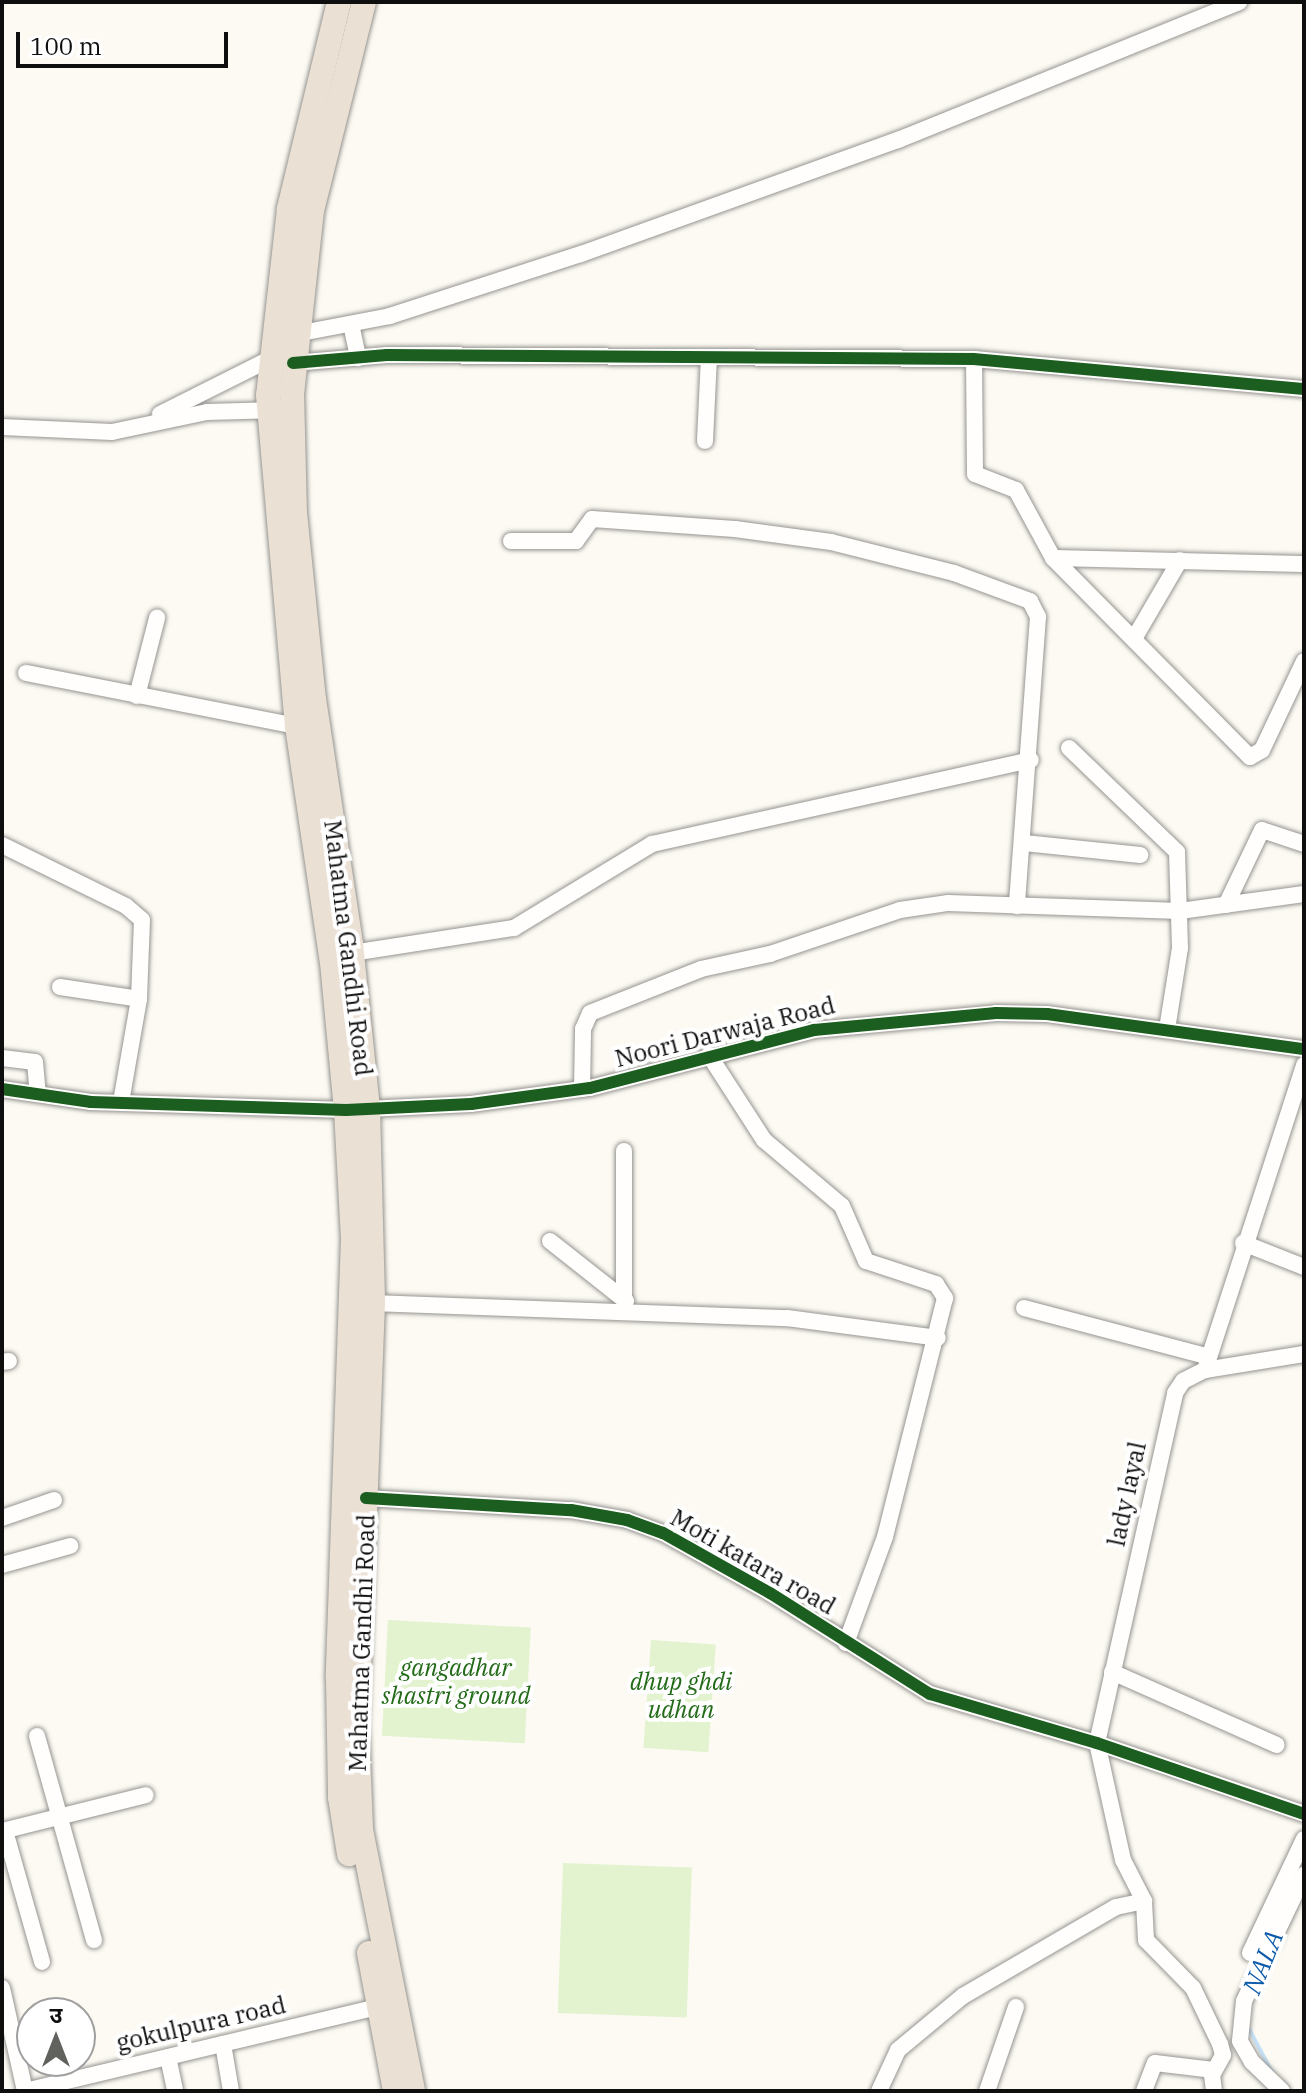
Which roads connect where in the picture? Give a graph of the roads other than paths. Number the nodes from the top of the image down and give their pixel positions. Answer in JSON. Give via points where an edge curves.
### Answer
{"nodes":[{"id":1,"x":339,"y":2,"type":"edge"},
{"id":2,"x":364,"y":2,"type":"edge"},
{"id":3,"x":1239,"y":2,"type":"edge"},
{"id":4,"x":351,"y":324,"type":"junction"},
{"id":5,"x":296,"y":334,"type":"junction"},
{"id":6,"x":709,"y":357,"type":"junction"},
{"id":7,"x":358,"y":358,"type":"junction"},
{"id":8,"x":974,"y":359,"type":"junction"},
{"id":9,"x":268,"y":360,"type":"junction"},
{"id":10,"x":293,"y":363,"type":"junction"},
{"id":11,"x":1304,"y":389,"type":"edge"},
{"id":12,"x":293,"y":409,"type":"junction"},
{"id":13,"x":268,"y":410,"type":"junction"},
{"id":14,"x":148,"y":420,"type":"junction"},
{"id":15,"x":2,"y":427,"type":"edge"},
{"id":16,"x":705,"y":441,"type":"dead end"},
{"id":17,"x":511,"y":541,"type":"dead end"},
{"id":18,"x":1053,"y":558,"type":"junction"},
{"id":19,"x":1180,"y":560,"type":"junction"},
{"id":20,"x":1304,"y":564,"type":"edge"},
{"id":21,"x":157,"y":618,"type":"dead end"},
{"id":22,"x":1135,"y":637,"type":"junction"},
{"id":23,"x":1304,"y":661,"type":"edge"},
{"id":24,"x":26,"y":673,"type":"dead end"},
{"id":25,"x":137,"y":696,"type":"junction"},
{"id":26,"x":297,"y":726,"type":"junction"},
{"id":27,"x":1069,"y":748,"type":"dead end"},
{"id":28,"x":1031,"y":760,"type":"junction"},
{"id":29,"x":1024,"y":843,"type":"junction"},
{"id":30,"x":1304,"y":844,"type":"edge"},
{"id":31,"x":2,"y":845,"type":"edge"},
{"id":32,"x":1140,"y":855,"type":"dead end"},
{"id":33,"x":1304,"y":894,"type":"edge"},
{"id":34,"x":1226,"y":905,"type":"junction"},
{"id":35,"x":1017,"y":906,"type":"junction"},
{"id":36,"x":1180,"y":911,"type":"junction"},
{"id":37,"x":352,"y":953,"type":"junction"},
{"id":38,"x":60,"y":987,"type":"dead end"},
{"id":39,"x":139,"y":999,"type":"junction"},
{"id":40,"x":1167,"y":1029,"type":"junction"},
{"id":41,"x":1304,"y":1049,"type":"edge"},
{"id":42,"x":709,"y":1055,"type":"junction"},
{"id":43,"x":2,"y":1058,"type":"edge"},
{"id":44,"x":1304,"y":1065,"type":"edge"},
{"id":45,"x":2,"y":1089,"type":"edge"},
{"id":46,"x":582,"y":1089,"type":"junction"},
{"id":47,"x":38,"y":1094,"type":"junction"},
{"id":48,"x":121,"y":1102,"type":"junction"},
{"id":49,"x":357,"y":1110,"type":"junction"},
{"id":50,"x":624,"y":1151,"type":"dead end"},
{"id":51,"x":550,"y":1241,"type":"dead end"},
{"id":52,"x":1243,"y":1243,"type":"junction"},
{"id":53,"x":1304,"y":1267,"type":"edge"},
{"id":54,"x":373,"y":1303,"type":"junction"},
{"id":55,"x":627,"y":1303,"type":"junction"},
{"id":56,"x":1024,"y":1308,"type":"dead end"},
{"id":57,"x":938,"y":1338,"type":"junction"},
{"id":58,"x":1304,"y":1354,"type":"edge"},
{"id":59,"x":1207,"y":1364,"type":"junction"},
{"id":60,"x":366,"y":1498,"type":"junction"},
{"id":61,"x":54,"y":1500,"type":"dead end"},
{"id":62,"x":2,"y":1518,"type":"edge"},
{"id":63,"x":70,"y":1546,"type":"dead end"},
{"id":64,"x":2,"y":1565,"type":"edge"},
{"id":65,"x":846,"y":1643,"type":"junction"},
{"id":66,"x":1112,"y":1672,"type":"junction"},
{"id":67,"x":37,"y":1736,"type":"dead end"},
{"id":68,"x":1097,"y":1743,"type":"junction"},
{"id":69,"x":1277,"y":1745,"type":"dead end"},
{"id":70,"x":146,"y":1795,"type":"dead end"},
{"id":71,"x":1304,"y":1814,"type":"edge"},
{"id":72,"x":61,"y":1818,"type":"junction"},
{"id":73,"x":4,"y":1831,"type":"edge"},
{"id":74,"x":1304,"y":1839,"type":"edge"},
{"id":75,"x":1304,"y":1875,"type":"edge"},
{"id":76,"x":1144,"y":1901,"type":"junction"},
{"id":77,"x":94,"y":1940,"type":"dead end"},
{"id":78,"x":1250,"y":1953,"type":"dead end"},
{"id":79,"x":42,"y":1962,"type":"dead end"},
{"id":80,"x":2,"y":1988,"type":"edge"},
{"id":81,"x":388,"y":2005,"type":"junction"},
{"id":82,"x":1016,"y":2007,"type":"dead end"},
{"id":83,"x":1240,"y":2041,"type":"junction"},
{"id":84,"x":223,"y":2044,"type":"junction"},
{"id":85,"x":1220,"y":2044,"type":"junction"},
{"id":86,"x":168,"y":2057,"type":"junction"},
{"id":87,"x":1214,"y":2070,"type":"junction"},
{"id":88,"x":25,"y":2091,"type":"edge"},
{"id":89,"x":175,"y":2091,"type":"edge"},
{"id":90,"x":231,"y":2091,"type":"edge"},
{"id":91,"x":395,"y":2091,"type":"edge"},
{"id":92,"x":413,"y":2091,"type":"edge"},
{"id":93,"x":879,"y":2091,"type":"edge"},
{"id":94,"x":987,"y":2091,"type":"edge"},
{"id":95,"x":1144,"y":2091,"type":"edge"},
{"id":96,"x":1214,"y":2091,"type":"edge"},
{"id":97,"x":1282,"y":2091,"type":"edge"}],
"edges":[{"from":1,"to":9,"type":"highway","name":"Mahatma Gandhi Road","via":[[289,209]]},
{"from":2,"to":5,"type":"highway","name":"Mahatma Gandhi Road","via":[[312,210]]},
{"from":3,"to":4,"type":"street","via":[[898,140],[581,254]]},
{"from":4,"to":5,"type":"street"},
{"from":4,"to":7,"type":"street"},
{"from":5,"to":10,"type":"highway","name":"Mahatma Gandhi Road"},
{"from":6,"to":7,"type":"street"},
{"from":6,"to":8,"type":"street"},
{"from":6,"to":16,"type":"street"},
{"from":7,"to":10,"type":"street"},
{"from":8,"to":11,"type":"street"},
{"from":8,"to":18,"type":"street","via":[[973,471],[1016,490]]},
{"from":9,"to":13,"type":"highway","name":"Mahatma Gandhi Road"},
{"from":9,"to":14,"type":"street"},
{"from":10,"to":12,"type":"highway","name":"Mahatma Gandhi Road"},
{"from":12,"to":13,"type":"street"},
{"from":12,"to":37,"type":"highway","name":"Mahatma Gandhi Road","via":[[295,513],[314,699]]},
{"from":13,"to":14,"type":"street"},
{"from":13,"to":26,"type":"highway","name":"Mahatma Gandhi Road"},
{"from":14,"to":15,"type":"street","via":[[112,432]]},
{"from":17,"to":28,"type":"street","via":[[576,541],[592,519],[735,529],[831,542],[1017,594],[1030,601],[1038,617]]},
{"from":18,"to":19,"type":"street"},
{"from":18,"to":22,"type":"street"},
{"from":19,"to":20,"type":"street"},
{"from":19,"to":22,"type":"street"},
{"from":21,"to":25,"type":"street"},
{"from":22,"to":23,"type":"street","via":[[1250,757],[1262,750]]},
{"from":24,"to":25,"type":"street"},
{"from":25,"to":26,"type":"street"},
{"from":26,"to":49,"type":"highway","name":"Mahatma Gandhi Road"},
{"from":27,"to":36,"type":"street","via":[[1177,852]]},
{"from":28,"to":29,"type":"street"},
{"from":28,"to":37,"type":"street","via":[[652,844],[514,928]]},
{"from":29,"to":32,"type":"street"},
{"from":29,"to":35,"type":"street"},
{"from":30,"to":34,"type":"street","via":[[1262,830]]},
{"from":31,"to":39,"type":"street","via":[[138,914],[145,930]]},
{"from":33,"to":34,"type":"street"},
{"from":34,"to":36,"type":"street"},
{"from":35,"to":36,"type":"street"},
{"from":35,"to":46,"type":"street","via":[[948,903],[900,910],[770,954],[701,969],[602,1008],[584,1021]]},
{"from":36,"to":40,"type":"street","via":[[1180,948]]},
{"from":37,"to":49,"type":"highway","name":"Mahatma Gandhi Road"},
{"from":38,"to":39,"type":"street"},
{"from":39,"to":48,"type":"street"},
{"from":40,"to":41,"type":"street","name":"Noori Darwaja Road"},
{"from":40,"to":42,"type":"street","name":"Noori Darwaja Road","via":[[1047,1014],[948,1015],[814,1030]]},
{"from":42,"to":46,"type":"street","name":"Noori Darwaja Road"},
{"from":42,"to":57,"type":"street","via":[[764,1140],[842,1206],[866,1261],[943,1290]]},
{"from":43,"to":47,"type":"street","via":[[35,1062]]},
{"from":44,"to":52,"type":"street"},
{"from":45,"to":47,"type":"street","name":"Noori Darwaja Road"},
{"from":46,"to":49,"type":"street","name":"Noori Darwaja Road","via":[[471,1104]]},
{"from":47,"to":48,"type":"street","name":"Noori Darwaja Road"},
{"from":48,"to":49,"type":"street","name":"Noori Darwaja Road"},
{"from":49,"to":54,"type":"highway","name":"Mahatma Gandhi Road"},
{"from":49,"to":81,"type":"highway","name":"Mahatma Gandhi Road","via":[[340,1797]]},
{"from":50,"to":55,"type":"street"},
{"from":51,"to":55,"type":"street"},
{"from":52,"to":53,"type":"street"},
{"from":52,"to":59,"type":"street"},
{"from":54,"to":55,"type":"street"},
{"from":54,"to":60,"type":"highway","name":"Mahatma Gandhi Road"},
{"from":55,"to":57,"type":"street"},
{"from":56,"to":59,"type":"street"},
{"from":57,"to":65,"type":"street","via":[[885,1537]]},
{"from":58,"to":59,"type":"street","name":"lady layal"},
{"from":59,"to":66,"type":"street","name":"lady layal","via":[[1175,1393]]},
{"from":60,"to":65,"type":"street","name":"Moti katara road","via":[[571,1510],[627,1520],[663,1533]]},
{"from":60,"to":81,"type":"highway","name":"Mahatma Gandhi Road","via":[[358,1790]]},
{"from":61,"to":62,"type":"street"},
{"from":63,"to":64,"type":"street"},
{"from":65,"to":68,"type":"street","name":"Moti katara road","via":[[930,1694]]},
{"from":66,"to":68,"type":"street","name":"lady layal"},
{"from":66,"to":69,"type":"street"},
{"from":67,"to":72,"type":"street"},
{"from":68,"to":71,"type":"street","name":"Moti katara road"},
{"from":68,"to":76,"type":"street","via":[[1123,1860]]},
{"from":70,"to":72,"type":"street"},
{"from":72,"to":73,"type":"street"},
{"from":72,"to":77,"type":"street"},
{"from":73,"to":79,"type":"street"},
{"from":74,"to":78,"type":"street"},
{"from":75,"to":83,"type":"street","via":[[1246,1995]]},
{"from":76,"to":85,"type":"street","via":[[1150,1946],[1193,1988]]},
{"from":76,"to":93,"type":"street","via":[[1116,1907],[963,1996],[898,2050]]},
{"from":80,"to":88,"type":"street","name":"gokulpura road"},
{"from":81,"to":84,"type":"street","name":"gokulpura road"},
{"from":81,"to":91,"type":"highway","name":"Mahatma Gandhi Road"},
{"from":81,"to":92,"type":"highway","name":"Mahatma Gandhi Road"},
{"from":82,"to":94,"type":"street"},
{"from":83,"to":85,"type":"street"},
{"from":83,"to":97,"type":"street","via":[[1252,2062]]},
{"from":84,"to":86,"type":"street","name":"gokulpura road"},
{"from":84,"to":90,"type":"street"},
{"from":85,"to":87,"type":"street","via":[[1222,2061]]},
{"from":86,"to":88,"type":"street","name":"gokulpura road"},
{"from":86,"to":89,"type":"street"},
{"from":87,"to":95,"type":"street","via":[[1155,2063]]},
{"from":87,"to":96,"type":"street"}]}
